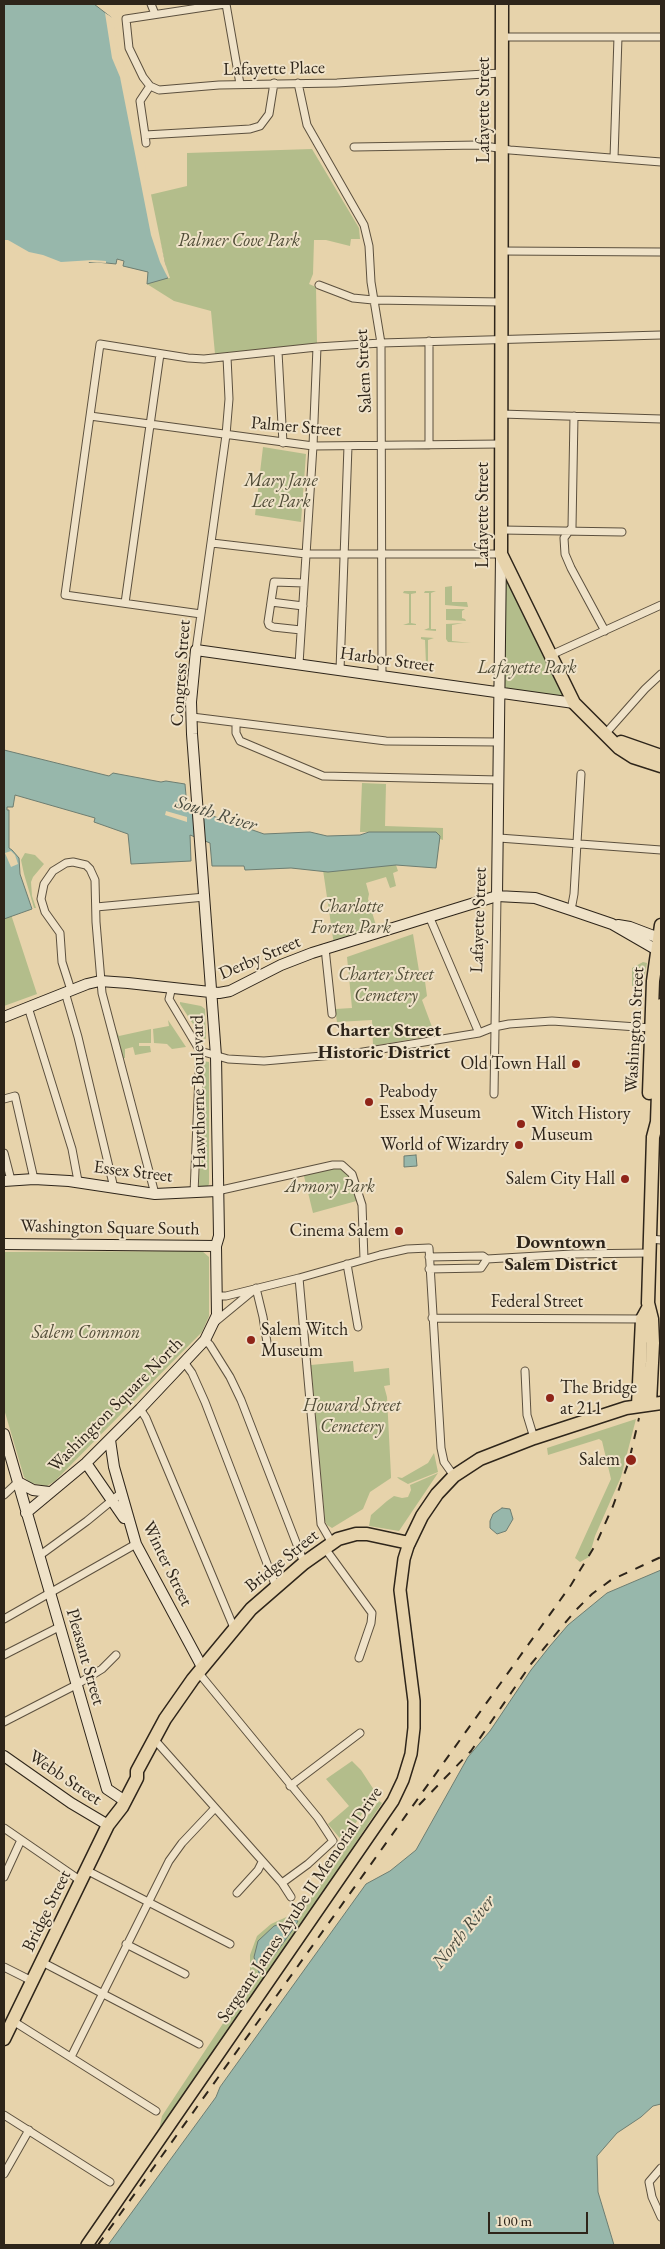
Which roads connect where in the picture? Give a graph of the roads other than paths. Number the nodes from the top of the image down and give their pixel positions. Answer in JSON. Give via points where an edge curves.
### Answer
{"nodes":[{"id":1,"x":225,"y":4,"type":"edge"},
{"id":2,"x":502,"y":4,"type":"edge"},
{"id":3,"x":153,"y":8,"type":"edge"},
{"id":4,"x":502,"y":37,"type":"junction"},
{"id":5,"x":618,"y":37,"type":"junction"},
{"id":6,"x":661,"y":37,"type":"edge"},
{"id":7,"x":501,"y":73,"type":"junction"},
{"id":8,"x":274,"y":83,"type":"junction"},
{"id":9,"x":298,"y":83,"type":"junction"},
{"id":10,"x":240,"y":84,"type":"junction"},
{"id":11,"x":150,"y":86,"type":"junction"},
{"id":12,"x":145,"y":135,"type":"junction"},
{"id":13,"x":146,"y":144,"type":"dead end"},
{"id":14,"x":354,"y":147,"type":"dead end"},
{"id":15,"x":501,"y":148,"type":"junction"},
{"id":16,"x":614,"y":158,"type":"junction"},
{"id":17,"x":661,"y":162,"type":"edge"},
{"id":18,"x":501,"y":251,"type":"junction"},
{"id":19,"x":661,"y":252,"type":"edge"},
{"id":20,"x":319,"y":285,"type":"dead end"},
{"id":21,"x":374,"y":300,"type":"junction"},
{"id":22,"x":501,"y":302,"type":"junction"},
{"id":23,"x":661,"y":335,"type":"edge"},
{"id":24,"x":501,"y":338,"type":"junction"},
{"id":25,"x":429,"y":341,"type":"junction"},
{"id":26,"x":382,"y":343,"type":"junction"},
{"id":27,"x":317,"y":347,"type":"junction"},
{"id":28,"x":278,"y":352,"type":"junction"},
{"id":29,"x":160,"y":354,"type":"junction"},
{"id":30,"x":227,"y":357,"type":"junction"},
{"id":31,"x":501,"y":414,"type":"junction"},
{"id":32,"x":90,"y":416,"type":"junction"},
{"id":33,"x":574,"y":416,"type":"junction"},
{"id":34,"x":661,"y":420,"type":"edge"},
{"id":35,"x":150,"y":424,"type":"junction"},
{"id":36,"x":226,"y":435,"type":"junction"},
{"id":37,"x":283,"y":443,"type":"junction"},
{"id":38,"x":501,"y":444,"type":"junction"},
{"id":39,"x":429,"y":445,"type":"junction"},
{"id":40,"x":313,"y":446,"type":"junction"},
{"id":41,"x":348,"y":446,"type":"junction"},
{"id":42,"x":382,"y":446,"type":"junction"},
{"id":43,"x":502,"y":530,"type":"junction"},
{"id":44,"x":568,"y":531,"type":"junction"},
{"id":45,"x":622,"y":532,"type":"dead end"},
{"id":46,"x":212,"y":543,"type":"junction"},
{"id":47,"x":306,"y":554,"type":"junction"},
{"id":48,"x":501,"y":554,"type":"junction"},
{"id":49,"x":344,"y":555,"type":"junction"},
{"id":50,"x":382,"y":555,"type":"junction"},
{"id":51,"x":304,"y":583,"type":"junction"},
{"id":52,"x":271,"y":602,"type":"junction"},
{"id":53,"x":126,"y":603,"type":"junction"},
{"id":54,"x":661,"y":605,"type":"edge"},
{"id":55,"x":302,"y":606,"type":"junction"},
{"id":56,"x":201,"y":614,"type":"junction"},
{"id":57,"x":301,"y":630,"type":"junction"},
{"id":58,"x":605,"y":631,"type":"junction"},
{"id":59,"x":196,"y":650,"type":"junction"},
{"id":60,"x":552,"y":656,"type":"junction"},
{"id":61,"x":299,"y":664,"type":"junction"},
{"id":62,"x":340,"y":670,"type":"junction"},
{"id":63,"x":661,"y":674,"type":"edge"},
{"id":64,"x":382,"y":676,"type":"junction"},
{"id":65,"x":500,"y":692,"type":"junction"},
{"id":66,"x":574,"y":703,"type":"junction"},
{"id":67,"x":192,"y":717,"type":"junction"},
{"id":68,"x":236,"y":723,"type":"junction"},
{"id":69,"x":606,"y":734,"type":"junction"},
{"id":70,"x":498,"y":742,"type":"junction"},
{"id":71,"x":661,"y":756,"type":"edge"},
{"id":72,"x":661,"y":766,"type":"edge"},
{"id":73,"x":582,"y":774,"type":"dead end"},
{"id":74,"x":499,"y":780,"type":"junction"},
{"id":75,"x":499,"y":838,"type":"junction"},
{"id":76,"x":576,"y":842,"type":"junction"},
{"id":77,"x":661,"y":850,"type":"edge"},
{"id":78,"x":497,"y":896,"type":"junction"},
{"id":79,"x":205,"y":897,"type":"junction"},
{"id":80,"x":96,"y":907,"type":"junction"},
{"id":81,"x":571,"y":910,"type":"junction"},
{"id":82,"x":429,"y":916,"type":"junction"},
{"id":83,"x":661,"y":925,"type":"edge"},
{"id":84,"x":660,"y":945,"type":"edge"},
{"id":85,"x":325,"y":948,"type":"junction"},
{"id":86,"x":100,"y":982,"type":"junction"},
{"id":87,"x":172,"y":987,"type":"junction"},
{"id":88,"x":68,"y":991,"type":"junction"},
{"id":89,"x":212,"y":993,"type":"junction"},
{"id":90,"x":661,"y":1005,"type":"edge"},
{"id":91,"x":28,"y":1007,"type":"junction"},
{"id":92,"x":332,"y":1014,"type":"dead end"},
{"id":93,"x":4,"y":1017,"type":"edge"},
{"id":94,"x":494,"y":1027,"type":"junction"},
{"id":95,"x":651,"y":1028,"type":"junction"},
{"id":96,"x":479,"y":1033,"type":"junction"},
{"id":97,"x":200,"y":1051,"type":"junction"},
{"id":98,"x":216,"y":1056,"type":"junction"},
{"id":99,"x":660,"y":1063,"type":"edge"},
{"id":100,"x":494,"y":1094,"type":"dead end"},
{"id":101,"x":4,"y":1099,"type":"edge"},
{"id":102,"x":657,"y":1138,"type":"edge"},
{"id":103,"x":4,"y":1153,"type":"edge"},
{"id":104,"x":34,"y":1179,"type":"junction"},
{"id":105,"x":7,"y":1180,"type":"edge"},
{"id":106,"x":78,"y":1181,"type":"junction"},
{"id":107,"x":114,"y":1188,"type":"junction"},
{"id":108,"x":217,"y":1191,"type":"junction"},
{"id":109,"x":155,"y":1194,"type":"junction"},
{"id":110,"x":194,"y":1194,"type":"junction"},
{"id":111,"x":656,"y":1240,"type":"edge"},
{"id":112,"x":4,"y":1244,"type":"edge"},
{"id":113,"x":216,"y":1246,"type":"junction"},
{"id":114,"x":650,"y":1253,"type":"junction"},
{"id":115,"x":429,"y":1257,"type":"junction"},
{"id":116,"x":364,"y":1259,"type":"junction"},
{"id":117,"x":487,"y":1260,"type":"junction"},
{"id":118,"x":347,"y":1264,"type":"junction"},
{"id":119,"x":429,"y":1269,"type":"junction"},
{"id":120,"x":298,"y":1278,"type":"junction"},
{"id":121,"x":256,"y":1288,"type":"junction"},
{"id":122,"x":218,"y":1296,"type":"junction"},
{"id":123,"x":645,"y":1314,"type":"junction"},
{"id":124,"x":661,"y":1314,"type":"edge"},
{"id":125,"x":432,"y":1318,"type":"junction"},
{"id":126,"x":214,"y":1323,"type":"junction"},
{"id":127,"x":358,"y":1327,"type":"dead end"},
{"id":128,"x":205,"y":1340,"type":"junction"},
{"id":129,"x":653,"y":1343,"type":"junction"},
{"id":130,"x":268,"y":1349,"type":"dead end"},
{"id":131,"x":184,"y":1362,"type":"junction"},
{"id":132,"x":525,"y":1371,"type":"dead end"},
{"id":133,"x":661,"y":1376,"type":"edge"},
{"id":134,"x":650,"y":1404,"type":"edge"},
{"id":135,"x":140,"y":1409,"type":"junction"},
{"id":136,"x":4,"y":1434,"type":"edge"},
{"id":137,"x":534,"y":1438,"type":"junction"},
{"id":138,"x":110,"y":1440,"type":"junction"},
{"id":139,"x":86,"y":1463,"type":"junction"},
{"id":140,"x":454,"y":1476,"type":"junction"},
{"id":141,"x":18,"y":1482,"type":"junction"},
{"id":142,"x":49,"y":1492,"type":"junction"},
{"id":143,"x":120,"y":1493,"type":"junction"},
{"id":144,"x":4,"y":1495,"type":"edge"},
{"id":145,"x":112,"y":1500,"type":"junction"},
{"id":146,"x":25,"y":1508,"type":"junction"},
{"id":147,"x":131,"y":1527,"type":"junction"},
{"id":148,"x":409,"y":1543,"type":"junction"},
{"id":149,"x":136,"y":1544,"type":"junction"},
{"id":150,"x":328,"y":1545,"type":"junction"},
{"id":151,"x":39,"y":1556,"type":"junction"},
{"id":152,"x":304,"y":1563,"type":"junction"},
{"id":153,"x":276,"y":1587,"type":"junction"},
{"id":154,"x":49,"y":1592,"type":"junction"},
{"id":155,"x":4,"y":1619,"type":"edge"},
{"id":156,"x":59,"y":1627,"type":"junction"},
{"id":157,"x":234,"y":1628,"type":"junction"},
{"id":158,"x":4,"y":1655,"type":"edge"},
{"id":159,"x":116,"y":1656,"type":"dead end"},
{"id":160,"x":359,"y":1658,"type":"dead end"},
{"id":161,"x":200,"y":1670,"type":"junction"},
{"id":162,"x":76,"y":1685,"type":"junction"},
{"id":163,"x":4,"y":1722,"type":"edge"},
{"id":164,"x":360,"y":1733,"type":"dead end"},
{"id":165,"x":154,"y":1739,"type":"junction"},
{"id":166,"x":4,"y":1756,"type":"edge"},
{"id":167,"x":290,"y":1786,"type":"junction"},
{"id":168,"x":121,"y":1799,"type":"junction"},
{"id":169,"x":215,"y":1808,"type":"junction"},
{"id":170,"x":108,"y":1825,"type":"junction"},
{"id":171,"x":4,"y":1828,"type":"edge"},
{"id":172,"x":21,"y":1840,"type":"junction"},
{"id":173,"x":262,"y":1862,"type":"junction"},
{"id":174,"x":84,"y":1876,"type":"junction"},
{"id":175,"x":4,"y":1877,"type":"edge"},
{"id":176,"x":282,"y":1884,"type":"junction"},
{"id":177,"x":237,"y":1893,"type":"dead end"},
{"id":178,"x":290,"y":1897,"type":"dead end"},
{"id":179,"x":148,"y":1902,"type":"junction"},
{"id":180,"x":126,"y":1944,"type":"junction"},
{"id":181,"x":230,"y":1944,"type":"dead end"},
{"id":182,"x":42,"y":1962,"type":"junction"},
{"id":183,"x":4,"y":1967,"type":"edge"},
{"id":184,"x":185,"y":1974,"type":"dead end"},
{"id":185,"x":32,"y":1981,"type":"junction"},
{"id":186,"x":102,"y":1994,"type":"junction"},
{"id":187,"x":13,"y":2021,"type":"junction"},
{"id":188,"x":4,"y":2039,"type":"edge"},
{"id":189,"x":199,"y":2044,"type":"dead end"},
{"id":190,"x":71,"y":2057,"type":"junction"},
{"id":191,"x":156,"y":2111,"type":"dead end"},
{"id":192,"x":4,"y":2115,"type":"edge"},
{"id":193,"x":29,"y":2130,"type":"junction"},
{"id":194,"x":661,"y":2168,"type":"edge"},
{"id":195,"x":4,"y":2174,"type":"edge"},
{"id":196,"x":110,"y":2182,"type":"dead end"},
{"id":197,"x":661,"y":2217,"type":"edge"},
{"id":198,"x":87,"y":2245,"type":"edge"}],
"edges":[{"from":1,"to":3,"type":"street"},
{"from":1,"to":10,"type":"street"},
{"from":2,"to":4,"type":"highway","name":"Lafayette Street"},
{"from":3,"to":11,"type":"street","via":[[126,19],[129,48]]},
{"from":4,"to":5,"type":"street"},
{"from":4,"to":7,"type":"highway","name":"Lafayette Street"},
{"from":5,"to":6,"type":"street"},
{"from":5,"to":16,"type":"street"},
{"from":7,"to":9,"type":"street","name":"Lafayette Place"},
{"from":7,"to":15,"type":"highway","name":"Lafayette Street"},
{"from":8,"to":9,"type":"street","name":"Lafayette Place"},
{"from":8,"to":10,"type":"street","name":"Lafayette Place"},
{"from":8,"to":12,"type":"street","via":[[269,114],[260,126]]},
{"from":9,"to":21,"type":"street","name":"Salem Street","via":[[307,125],[364,225]]},
{"from":10,"to":11,"type":"street","name":"Lafayette Place","via":[[159,90]]},
{"from":11,"to":12,"type":"street","via":[[140,101]]},
{"from":12,"to":13,"type":"street"},
{"from":14,"to":15,"type":"street","via":[[479,144]]},
{"from":15,"to":16,"type":"street"},
{"from":15,"to":18,"type":"highway","name":"Lafayette Street"},
{"from":16,"to":17,"type":"street"},
{"from":18,"to":19,"type":"street"},
{"from":18,"to":22,"type":"highway","name":"Lafayette Street"},
{"from":20,"to":21,"type":"street","via":[[353,298]]},
{"from":21,"to":22,"type":"street"},
{"from":21,"to":26,"type":"street","name":"Salem Street"},
{"from":22,"to":24,"type":"highway","name":"Lafayette Street"},
{"from":23,"to":24,"type":"street"},
{"from":24,"to":25,"type":"street"},
{"from":24,"to":31,"type":"highway","name":"Lafayette Street"},
{"from":25,"to":26,"type":"street"},
{"from":25,"to":39,"type":"street"},
{"from":26,"to":27,"type":"street"},
{"from":26,"to":42,"type":"street","name":"Salem Street"},
{"from":27,"to":28,"type":"street"},
{"from":27,"to":40,"type":"street"},
{"from":28,"to":30,"type":"street"},
{"from":28,"to":37,"type":"street"},
{"from":29,"to":30,"type":"street","via":[[188,358]]},
{"from":29,"to":32,"type":"street","via":[[100,344]]},
{"from":29,"to":35,"type":"street"},
{"from":30,"to":36,"type":"street","name":"Congress Street","via":[[229,399]]},
{"from":31,"to":33,"type":"street"},
{"from":31,"to":38,"type":"highway","name":"Lafayette Street"},
{"from":32,"to":35,"type":"street","name":"Palmer Street"},
{"from":32,"to":53,"type":"street","via":[[65,595]]},
{"from":33,"to":34,"type":"street"},
{"from":33,"to":44,"type":"street","via":[[572,526]]},
{"from":35,"to":36,"type":"street","name":"Palmer Street"},
{"from":35,"to":53,"type":"street"},
{"from":36,"to":37,"type":"street","name":"Palmer Street"},
{"from":36,"to":46,"type":"street","name":"Congress Street"},
{"from":37,"to":40,"type":"street","name":"Palmer Street"},
{"from":38,"to":39,"type":"street","name":"Palmer Street"},
{"from":38,"to":43,"type":"highway","name":"Lafayette Street"},
{"from":39,"to":42,"type":"street","name":"Palmer Street"},
{"from":40,"to":41,"type":"street","name":"Palmer Street"},
{"from":40,"to":47,"type":"street"},
{"from":41,"to":42,"type":"street","name":"Palmer Street"},
{"from":41,"to":49,"type":"street"},
{"from":42,"to":50,"type":"street","name":"Salem Street"},
{"from":43,"to":44,"type":"street"},
{"from":43,"to":48,"type":"highway","name":"Lafayette Street"},
{"from":44,"to":45,"type":"street"},
{"from":44,"to":58,"type":"street","via":[[564,538],[565,554]]},
{"from":46,"to":47,"type":"street"},
{"from":46,"to":56,"type":"street","name":"Congress Street"},
{"from":47,"to":49,"type":"street"},
{"from":47,"to":51,"type":"street"},
{"from":48,"to":50,"type":"street"},
{"from":48,"to":60,"type":"highway"},
{"from":48,"to":65,"type":"main road","name":"Lafayette Street"},
{"from":49,"to":50,"type":"street"},
{"from":49,"to":62,"type":"street"},
{"from":50,"to":64,"type":"street","name":"Salem Street"},
{"from":51,"to":52,"type":"street","via":[[274,582]]},
{"from":51,"to":55,"type":"street"},
{"from":52,"to":55,"type":"street"},
{"from":52,"to":57,"type":"street","via":[[270,626]]},
{"from":53,"to":56,"type":"street"},
{"from":54,"to":58,"type":"street"},
{"from":55,"to":57,"type":"street"},
{"from":56,"to":59,"type":"street","name":"Congress Street"},
{"from":57,"to":61,"type":"street"},
{"from":58,"to":60,"type":"street"},
{"from":59,"to":61,"type":"main road","name":"Harbor Street"},
{"from":59,"to":67,"type":"main road","name":"Congress Street"},
{"from":60,"to":66,"type":"highway"},
{"from":61,"to":62,"type":"main road","name":"Harbor Street"},
{"from":62,"to":64,"type":"main road","name":"Harbor Street"},
{"from":63,"to":69,"type":"street"},
{"from":64,"to":65,"type":"main road","name":"Harbor Street"},
{"from":65,"to":66,"type":"main road","name":"Harbor Street"},
{"from":65,"to":70,"type":"main road","name":"Lafayette Street"},
{"from":66,"to":69,"type":"highway"},
{"from":67,"to":68,"type":"street"},
{"from":67,"to":79,"type":"main road","name":"Congress Street"},
{"from":68,"to":70,"type":"street","via":[[386,741]]},
{"from":68,"to":74,"type":"street","via":[[240,741],[323,776]]},
{"from":69,"to":71,"type":"highway","via":[[634,748]]},
{"from":69,"to":72,"type":"highway","via":[[633,757]]},
{"from":70,"to":74,"type":"main road","name":"Lafayette Street"},
{"from":73,"to":76,"type":"street"},
{"from":74,"to":75,"type":"main road","name":"Lafayette Street"},
{"from":75,"to":76,"type":"street"},
{"from":75,"to":78,"type":"main road","name":"Lafayette Street"},
{"from":76,"to":77,"type":"street"},
{"from":76,"to":81,"type":"street"},
{"from":78,"to":81,"type":"main road","name":"Derby Street","via":[[536,898]]},
{"from":78,"to":82,"type":"main road","name":"Derby Street"},
{"from":78,"to":94,"type":"street","name":"Lafayette Street"},
{"from":79,"to":80,"type":"street"},
{"from":79,"to":89,"type":"main road","name":"Congress Street"},
{"from":80,"to":86,"type":"street"},
{"from":80,"to":88,"type":"street","via":[[95,880],[86,865],[66,863],[53,871],[44,884],[42,905],[60,933]]},
{"from":81,"to":84,"type":"main road","name":"Derby Street","via":[[630,927]]},
{"from":82,"to":85,"type":"main road","name":"Derby Street"},
{"from":82,"to":96,"type":"street"},
{"from":83,"to":84,"type":"highway","name":"Washington Street"},
{"from":84,"to":95,"type":"highway","name":"Washington Street","via":[[653,981]]},
{"from":85,"to":89,"type":"main road","name":"Derby Street","via":[[281,965],[230,991]]},
{"from":85,"to":92,"type":"street"},
{"from":86,"to":87,"type":"main road","name":"Derby Street"},
{"from":86,"to":88,"type":"main road","name":"Derby Street"},
{"from":86,"to":109,"type":"street"},
{"from":87,"to":89,"type":"main road","name":"Derby Street"},
{"from":87,"to":97,"type":"street","name":"Hawthorne Boulevard","via":[[169,999]]},
{"from":88,"to":91,"type":"main road","name":"Derby Street"},
{"from":88,"to":107,"type":"street"},
{"from":89,"to":98,"type":"main road","name":"Hawthorne Boulevard"},
{"from":90,"to":99,"type":"highway","name":"Washington Street"},
{"from":91,"to":93,"type":"main road","name":"Derby Street"},
{"from":91,"to":106,"type":"street","via":[[72,1150]]},
{"from":94,"to":95,"type":"street","via":[[552,1021]]},
{"from":94,"to":96,"type":"street"},
{"from":94,"to":100,"type":"street","name":"Lafayette Street"},
{"from":95,"to":102,"type":"highway","name":"Washington Street","via":[[649,1123]]},
{"from":96,"to":98,"type":"street","via":[[307,1059],[252,1061]]},
{"from":97,"to":98,"type":"street"},
{"from":97,"to":110,"type":"street","name":"Hawthorne Boulevard"},
{"from":98,"to":108,"type":"main road","name":"Hawthorne Boulevard"},
{"from":99,"to":102,"type":"highway","name":"Washington Street"},
{"from":101,"to":104,"type":"street","via":[[15,1096]]},
{"from":102,"to":111,"type":"highway","name":"Washington Street"},
{"from":103,"to":105,"type":"street"},
{"from":104,"to":105,"type":"main road","name":"Essex Street"},
{"from":104,"to":106,"type":"main road","name":"Essex Street"},
{"from":106,"to":107,"type":"main road","name":"Essex Street"},
{"from":107,"to":109,"type":"main road","name":"Essex Street"},
{"from":108,"to":110,"type":"main road","name":"Essex Street"},
{"from":108,"to":113,"type":"main road","name":"Hawthorne Boulevard","via":[[213,1200],[212,1236]]},
{"from":108,"to":116,"type":"street","name":"Essex Street","via":[[333,1165],[346,1167],[352,1174],[362,1204]]},
{"from":109,"to":110,"type":"main road","name":"Essex Street"},
{"from":111,"to":114,"type":"highway","name":"Washington Street"},
{"from":112,"to":113,"type":"main road","name":"Washington Square South"},
{"from":113,"to":122,"type":"main road","name":"Washington Square North"},
{"from":114,"to":117,"type":"street"},
{"from":114,"to":123,"type":"highway","name":"Washington Street"},
{"from":115,"to":116,"type":"street","via":[[429,1248],[407,1249]]},
{"from":115,"to":117,"type":"street","via":[[483,1256]]},
{"from":115,"to":119,"type":"street"},
{"from":116,"to":118,"type":"street"},
{"from":117,"to":119,"type":"street","via":[[481,1268]]},
{"from":118,"to":120,"type":"street"},
{"from":118,"to":127,"type":"street"},
{"from":119,"to":125,"type":"street"},
{"from":120,"to":121,"type":"street"},
{"from":120,"to":150,"type":"street","via":[[321,1524]]},
{"from":121,"to":122,"type":"street"},
{"from":121,"to":126,"type":"street"},
{"from":121,"to":130,"type":"street"},
{"from":122,"to":126,"type":"main road","name":"Washington Square North"},
{"from":123,"to":124,"type":"main road","name":"Federal Street"},
{"from":123,"to":125,"type":"street","name":"Federal Street"},
{"from":123,"to":129,"type":"highway","name":"Washington Street","via":[[652,1319]]},
{"from":123,"to":134,"type":"highway","name":"Washington Street"},
{"from":125,"to":140,"type":"street","via":[[441,1448],[444,1462]]},
{"from":126,"to":128,"type":"main road","name":"Washington Square North"},
{"from":128,"to":131,"type":"main road","name":"Washington Square North"},
{"from":128,"to":152,"type":"street","via":[[241,1400]]},
{"from":129,"to":133,"type":"highway"},
{"from":129,"to":134,"type":"highway","name":"Washington Street"},
{"from":131,"to":135,"type":"main road","name":"Washington Square North"},
{"from":131,"to":153,"type":"street","via":[[205,1402]]},
{"from":132,"to":137,"type":"street","via":[[527,1414]]},
{"from":134,"to":137,"type":"highway"},
{"from":135,"to":138,"type":"main road","name":"Washington Square North"},
{"from":135,"to":157,"type":"street"},
{"from":136,"to":141,"type":"main road","name":"Pleasant Street"},
{"from":137,"to":140,"type":"highway","via":[[488,1454]]},
{"from":138,"to":139,"type":"main road","name":"Washington Square North"},
{"from":138,"to":143,"type":"main road","name":"Winter Street"},
{"from":139,"to":142,"type":"main road","name":"Washington Square North"},
{"from":139,"to":145,"type":"main road"},
{"from":140,"to":148,"type":"highway","via":[[429,1504]]},
{"from":141,"to":142,"type":"main road","via":[[33,1490]]},
{"from":141,"to":144,"type":"street"},
{"from":141,"to":146,"type":"main road","name":"Pleasant Street"},
{"from":142,"to":146,"type":"main road","name":"Washington Square North"},
{"from":143,"to":145,"type":"street"},
{"from":143,"to":147,"type":"main road","name":"Winter Street"},
{"from":145,"to":147,"type":"main road"},
{"from":145,"to":151,"type":"street"},
{"from":146,"to":151,"type":"main road","name":"Pleasant Street"},
{"from":147,"to":149,"type":"main road","name":"Winter Street"},
{"from":148,"to":150,"type":"highway","name":"Bridge Street","via":[[367,1534],[346,1536]]},
{"from":148,"to":198,"type":"main road","name":"Sergeant James Ayube II Memorial Drive","via":[[400,1590],[414,1701],[414,1728],[403,1780],[388,1809]]},
{"from":149,"to":154,"type":"street"},
{"from":149,"to":161,"type":"main road","name":"Winter Street"},
{"from":150,"to":152,"type":"highway","name":"Bridge Street"},
{"from":150,"to":160,"type":"street","via":[[372,1613]]},
{"from":151,"to":154,"type":"main road","name":"Pleasant Street"},
{"from":152,"to":153,"type":"highway","name":"Bridge Street"},
{"from":153,"to":157,"type":"highway","name":"Bridge Street"},
{"from":154,"to":155,"type":"street"},
{"from":154,"to":156,"type":"main road","name":"Pleasant Street"},
{"from":156,"to":158,"type":"street"},
{"from":156,"to":162,"type":"main road","name":"Pleasant Street"},
{"from":157,"to":161,"type":"highway","name":"Bridge Street"},
{"from":159,"to":162,"type":"street"},
{"from":161,"to":165,"type":"highway","name":"Bridge Street"},
{"from":161,"to":167,"type":"street"},
{"from":162,"to":163,"type":"street"},
{"from":162,"to":168,"type":"main road","name":"Pleasant Street","via":[[107,1789]]},
{"from":164,"to":167,"type":"street"},
{"from":165,"to":168,"type":"highway","name":"Bridge Street","via":[[137,1771],[137,1778]]},
{"from":165,"to":169,"type":"street"},
{"from":166,"to":170,"type":"main road","name":"Webb Street"},
{"from":167,"to":176,"type":"street","via":[[333,1841]]},
{"from":168,"to":170,"type":"highway","name":"Bridge Street"},
{"from":169,"to":173,"type":"street"},
{"from":169,"to":179,"type":"street","via":[[175,1852]]},
{"from":170,"to":174,"type":"highway","name":"Bridge Street"},
{"from":171,"to":172,"type":"street"},
{"from":172,"to":174,"type":"street"},
{"from":172,"to":175,"type":"street"},
{"from":173,"to":176,"type":"street"},
{"from":173,"to":177,"type":"street"},
{"from":174,"to":179,"type":"street"},
{"from":174,"to":182,"type":"highway","name":"Bridge Street"},
{"from":176,"to":178,"type":"street"},
{"from":179,"to":180,"type":"street"},
{"from":179,"to":181,"type":"street"},
{"from":180,"to":184,"type":"street"},
{"from":180,"to":186,"type":"street"},
{"from":182,"to":185,"type":"highway","name":"Bridge Street"},
{"from":182,"to":186,"type":"street"},
{"from":183,"to":185,"type":"street"},
{"from":185,"to":187,"type":"highway","name":"Bridge Street"},
{"from":186,"to":189,"type":"street"},
{"from":186,"to":190,"type":"street"},
{"from":187,"to":188,"type":"highway","name":"Bridge Street"},
{"from":187,"to":190,"type":"street"},
{"from":190,"to":191,"type":"street"},
{"from":192,"to":193,"type":"street"},
{"from":193,"to":195,"type":"street"},
{"from":193,"to":196,"type":"street"},
{"from":194,"to":197,"type":"street","via":[[649,2182]]}]}
